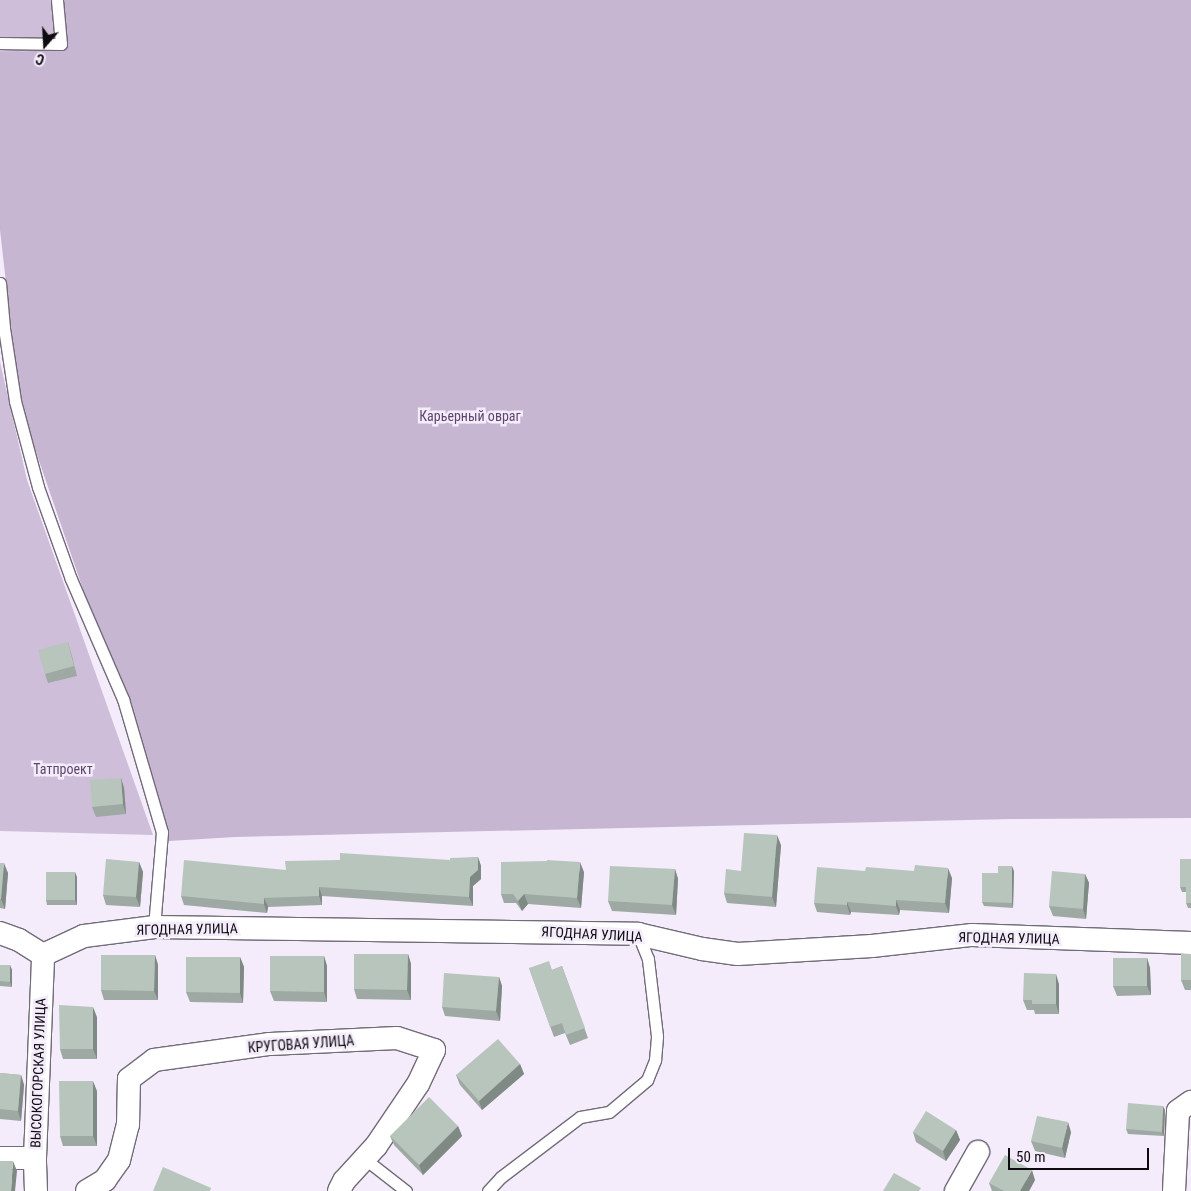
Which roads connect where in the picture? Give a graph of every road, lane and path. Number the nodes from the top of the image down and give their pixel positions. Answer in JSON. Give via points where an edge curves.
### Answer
{"nodes":[{"id":1,"x":57,"y":0,"type":"edge"},
{"id":2,"x":0,"y":43,"type":"edge"},
{"id":3,"x":0,"y":283,"type":"edge"},
{"id":4,"x":154,"y":927,"type":"junction"},
{"id":5,"x":0,"y":933,"type":"edge"},
{"id":6,"x":638,"y":934,"type":"junction"},
{"id":7,"x":1191,"y":943,"type":"edge"},
{"id":8,"x":43,"y":955,"type":"junction"},
{"id":9,"x":1191,"y":1102,"type":"edge"},
{"id":10,"x":978,"y":1152,"type":"dead end"},
{"id":11,"x":0,"y":1158,"type":"edge"},
{"id":12,"x":35,"y":1158,"type":"junction"},
{"id":13,"x":365,"y":1159,"type":"junction"},
{"id":14,"x":36,"y":1191,"type":"edge"},
{"id":15,"x":87,"y":1191,"type":"edge"},
{"id":16,"x":339,"y":1191,"type":"edge"},
{"id":17,"x":406,"y":1191,"type":"edge"},
{"id":18,"x":488,"y":1191,"type":"edge"},
{"id":19,"x":956,"y":1191,"type":"edge"},
{"id":20,"x":1174,"y":1191,"type":"edge"}],
"edges":[{"from":1,"to":2,"type":"lane","via":[[61,44]]},
{"from":3,"to":4,"type":"lane","via":[[15,402],[38,487],[71,579],[123,699],[162,832]]},
{"from":4,"to":6,"type":"street","name":"ЯГОДНАЯ УЛИЦА"},
{"from":4,"to":8,"type":"street","name":"ЯГОДНАЯ УЛИЦА","via":[[84,936]]},
{"from":5,"to":8,"type":"street"},
{"from":6,"to":7,"type":"street","name":"ЯГОДНАЯ УЛИЦА","via":[[738,954],[872,946],[972,935]]},
{"from":6,"to":18,"type":"lane","via":[[648,960],[657,1036],[655,1060],[647,1080],[609,1112],[580,1117],[501,1177]]},
{"from":8,"to":12,"type":"street","name":"ВЫСОКОГОРСКАЯ УЛИЦА"},
{"from":9,"to":20,"type":"street","via":[[1178,1111]]},
{"from":10,"to":19,"type":"street"},
{"from":11,"to":12,"type":"street"},
{"from":12,"to":14,"type":"street","name":"ВЫСОКОГОРСКАЯ УЛИЦА"},
{"from":13,"to":15,"type":"street","name":"КРУГОВАЯ УЛИЦА","via":[[418,1084],[434,1050],[397,1038],[270,1044],[154,1060],[129,1079],[128,1125],[119,1160],[106,1180]]},
{"from":13,"to":16,"type":"street","name":"КРУГОВАЯ УЛИЦА"},
{"from":13,"to":17,"type":"lane"}]}
